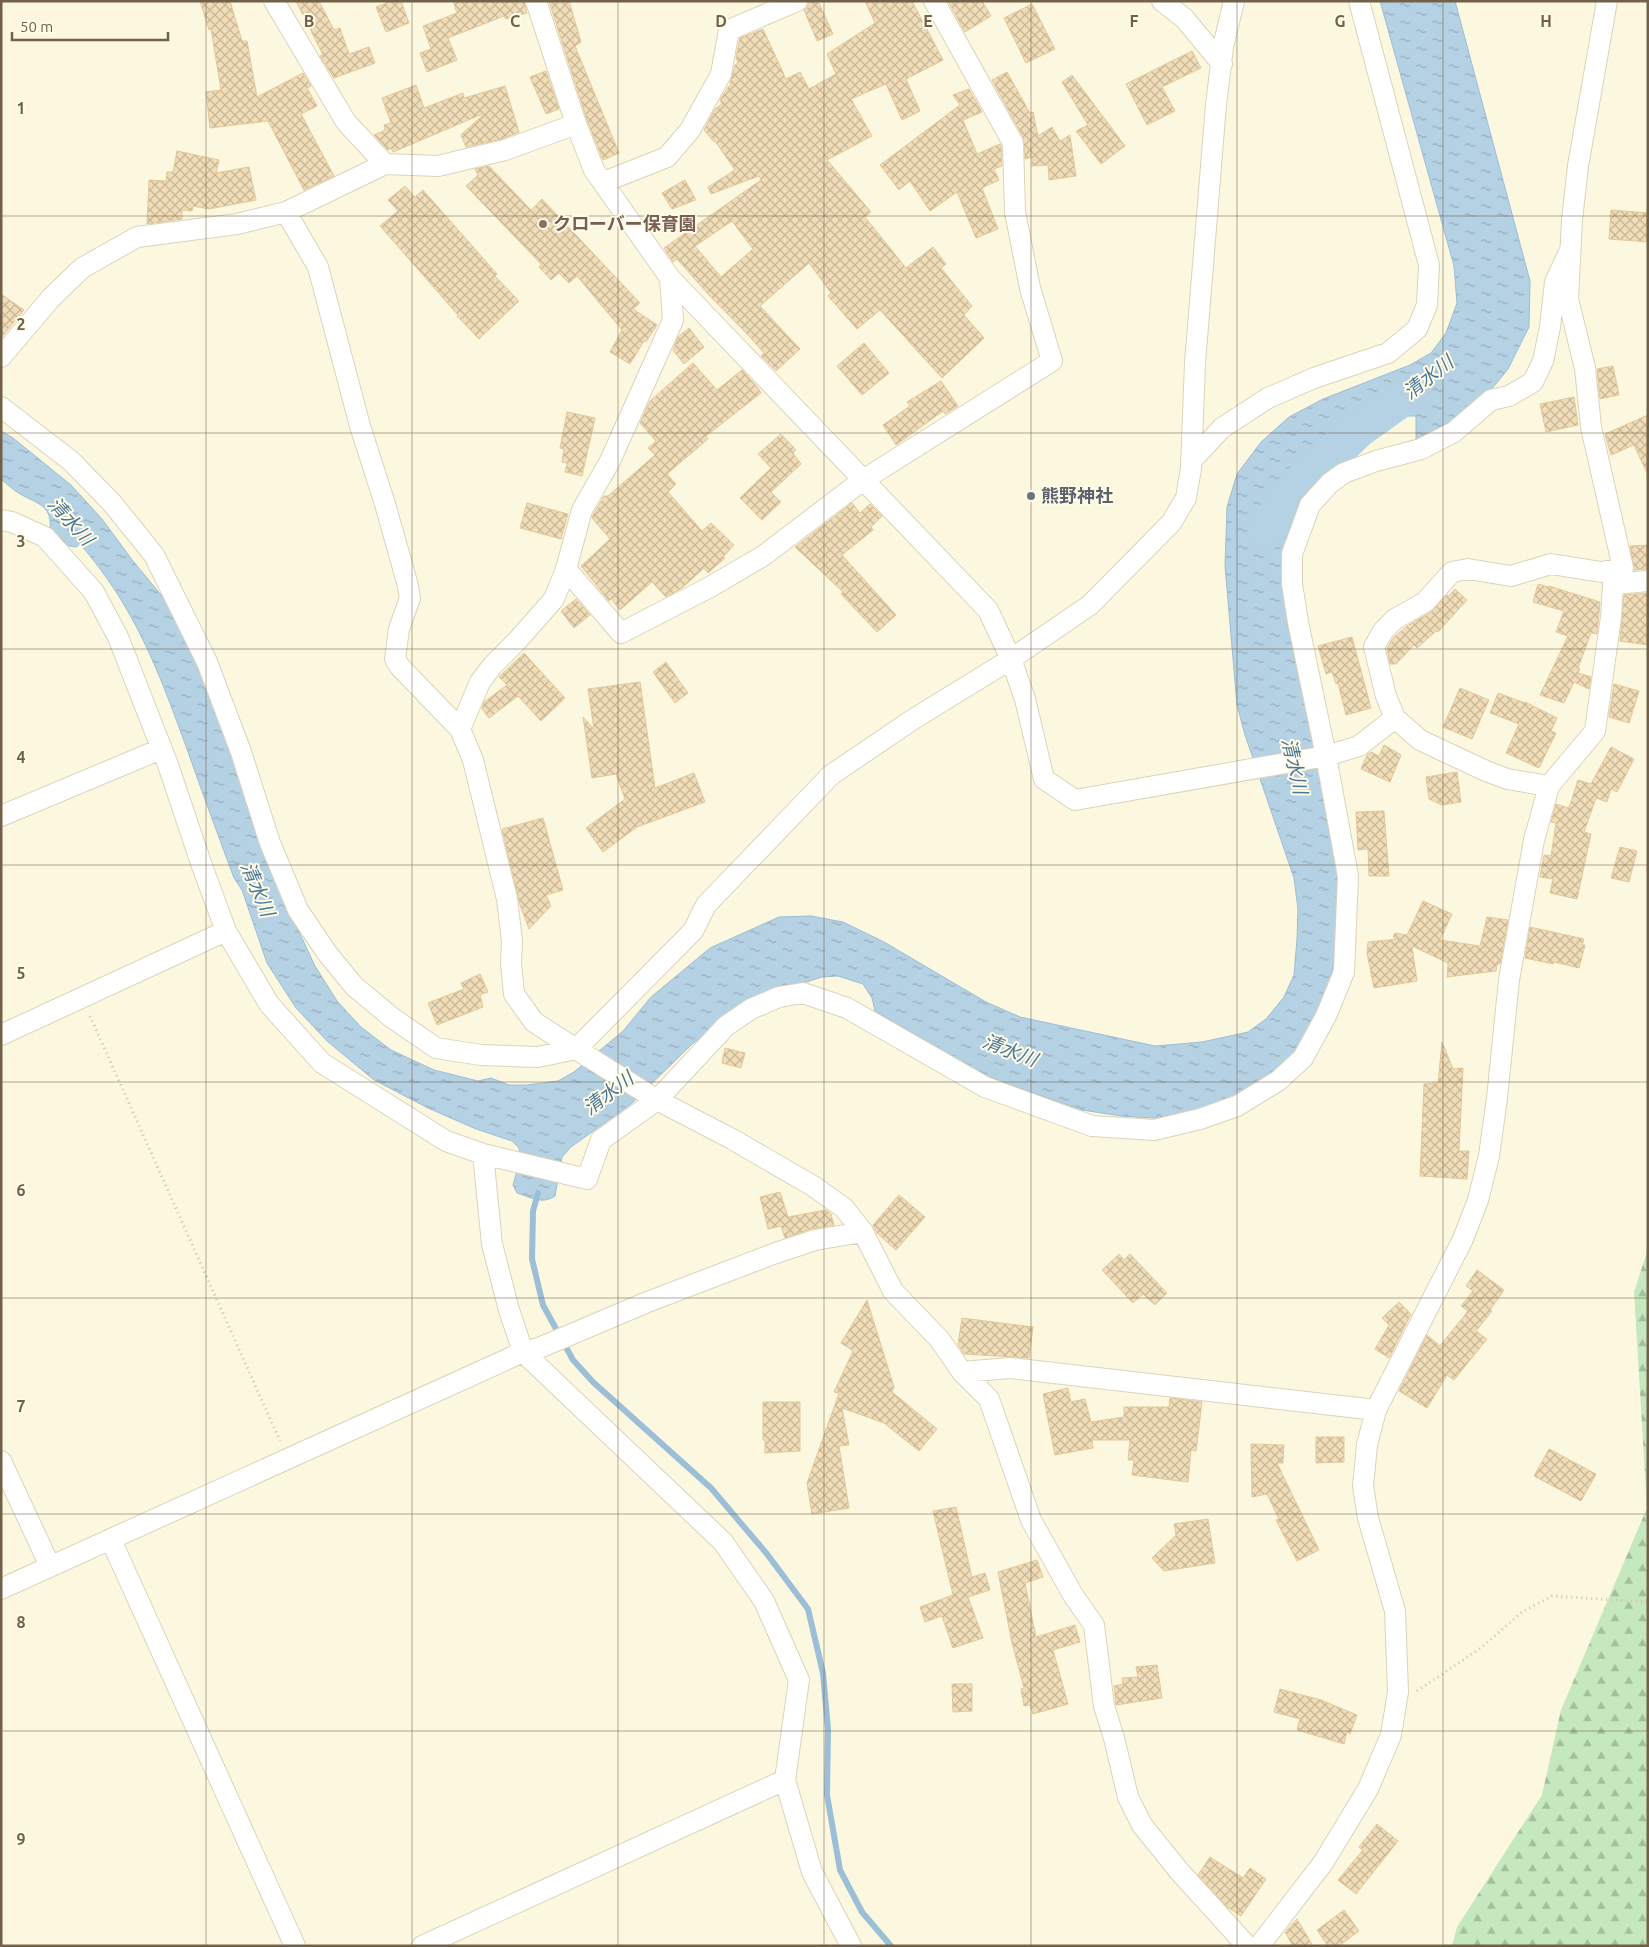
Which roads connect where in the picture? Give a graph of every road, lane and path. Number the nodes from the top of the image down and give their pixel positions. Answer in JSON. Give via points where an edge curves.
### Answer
{"nodes":[{"id":1,"x":274,"y":1,"type":"edge"},
{"id":2,"x":536,"y":1,"type":"edge"},
{"id":3,"x":798,"y":1,"type":"edge"},
{"id":4,"x":934,"y":1,"type":"edge"},
{"id":5,"x":1162,"y":1,"type":"edge"},
{"id":6,"x":1234,"y":1,"type":"edge"},
{"id":7,"x":1359,"y":1,"type":"edge"},
{"id":8,"x":1607,"y":1,"type":"edge"},
{"id":9,"x":1222,"y":64,"type":"junction"},
{"id":10,"x":576,"y":124,"type":"junction"},
{"id":11,"x":385,"y":164,"type":"junction"},
{"id":12,"x":604,"y":182,"type":"junction"},
{"id":13,"x":286,"y":212,"type":"junction"},
{"id":14,"x":1570,"y":250,"type":"junction"},
{"id":15,"x":670,"y":278,"type":"junction"},
{"id":16,"x":1,"y":357,"type":"edge"},
{"id":17,"x":1,"y":407,"type":"edge"},
{"id":18,"x":1191,"y":462,"type":"junction"},
{"id":19,"x":863,"y":480,"type":"junction"},
{"id":20,"x":1,"y":520,"type":"edge"},
{"id":21,"x":566,"y":569,"type":"junction"},
{"id":22,"x":1618,"y":576,"type":"junction"},
{"id":23,"x":1648,"y":580,"type":"edge"},
{"id":24,"x":1011,"y":659,"type":"junction"},
{"id":25,"x":1395,"y":718,"type":"junction"},
{"id":26,"x":460,"y":729,"type":"junction"},
{"id":27,"x":161,"y":749,"type":"junction"},
{"id":28,"x":1326,"y":756,"type":"junction"},
{"id":29,"x":1549,"y":786,"type":"junction"},
{"id":30,"x":1,"y":816,"type":"edge"},
{"id":31,"x":226,"y":931,"type":"junction"},
{"id":32,"x":82,"y":998,"type":"junction"},
{"id":33,"x":1,"y":1035,"type":"edge"},
{"id":34,"x":576,"y":1049,"type":"junction"},
{"id":35,"x":657,"y":1100,"type":"junction"},
{"id":36,"x":483,"y":1154,"type":"junction"},
{"id":37,"x":863,"y":1232,"type":"junction"},
{"id":38,"x":531,"y":1350,"type":"junction"},
{"id":39,"x":962,"y":1372,"type":"junction"},
{"id":40,"x":1376,"y":1410,"type":"junction"},
{"id":41,"x":288,"y":1460,"type":"junction"},
{"id":42,"x":1,"y":1461,"type":"edge"},
{"id":43,"x":111,"y":1540,"type":"junction"},
{"id":44,"x":50,"y":1566,"type":"junction"},
{"id":45,"x":1,"y":1589,"type":"edge"},
{"id":46,"x":1648,"y":1602,"type":"edge"},
{"id":47,"x":1396,"y":1706,"type":"junction"},
{"id":48,"x":786,"y":1780,"type":"junction"},
{"id":49,"x":295,"y":1946,"type":"edge"},
{"id":50,"x":422,"y":1946,"type":"edge"},
{"id":51,"x":851,"y":1946,"type":"edge"},
{"id":52,"x":1247,"y":1946,"type":"edge"},
{"id":53,"x":1260,"y":1946,"type":"edge"}],
"edges":[{"from":1,"to":11,"type":"street","via":[[346,122]]},
{"from":2,"to":10,"type":"street"},
{"from":3,"to":12,"type":"street","via":[[729,30],[721,74],[690,130],[667,157]]},
{"from":4,"to":19,"type":"street","via":[[1013,142],[1015,212],[1030,288],[1052,361]]},
{"from":5,"to":9,"type":"street","via":[[1184,18]]},
{"from":6,"to":9,"type":"street"},
{"from":7,"to":18,"type":"street","via":[[1428,265],[1427,305],[1417,329],[1388,353],[1314,378],[1268,398],[1222,428]]},
{"from":8,"to":14,"type":"street","via":[[1578,166]]},
{"from":9,"to":18,"type":"street","via":[[1216,105]]},
{"from":10,"to":11,"type":"street","via":[[504,150],[438,166]]},
{"from":10,"to":12,"type":"street","via":[[594,170]]},
{"from":11,"to":13,"type":"street"},
{"from":12,"to":15,"type":"street"},
{"from":13,"to":16,"type":"street","via":[[237,224],[136,237],[82,268],[51,298]]},
{"from":13,"to":26,"type":"street","via":[[318,267],[360,426],[407,582],[410,598],[399,629],[395,659]]},
{"from":14,"to":22,"type":"street","via":[[1568,299],[1584,368],[1591,427]]},
{"from":14,"to":28,"type":"street","via":[[1555,282],[1543,362],[1533,382],[1509,396],[1491,400],[1454,432],[1421,449],[1344,473],[1310,505],[1292,554],[1292,584]]},
{"from":15,"to":19,"type":"street"},
{"from":15,"to":21,"type":"street","via":[[673,320],[610,461],[582,510]]},
{"from":17,"to":34,"type":"street","via":[[71,461],[112,503],[154,555],[207,662],[241,752],[270,843],[298,910],[327,954],[354,986],[436,1048],[480,1055],[538,1057]]},
{"from":18,"to":24,"type":"street","via":[[1186,498],[1171,524],[1090,605]]},
{"from":19,"to":21,"type":"street","via":[[763,556],[621,634]]},
{"from":19,"to":24,"type":"street","via":[[988,610]]},
{"from":20,"to":27,"type":"street","via":[[45,536],[94,592],[118,637]]},
{"from":21,"to":26,"type":"street","via":[[554,599],[480,682]]},
{"from":22,"to":23,"type":"street"},
{"from":22,"to":25,"type":"street","via":[[1550,564],[1511,576],[1468,569],[1452,572],[1425,602],[1395,619],[1374,647]]},
{"from":22,"to":29,"type":"street","via":[[1595,731]]},
{"from":24,"to":28,"type":"street","via":[[1025,699],[1044,779],[1075,800]]},
{"from":24,"to":34,"type":"street","via":[[912,720],[831,776],[706,905],[693,931]]},
{"from":25,"to":28,"type":"street","via":[[1358,746]]},
{"from":25,"to":29,"type":"street","via":[[1420,740],[1486,771],[1507,779]]},
{"from":26,"to":34,"type":"street","via":[[473,760],[506,899],[514,994],[534,1022]]},
{"from":27,"to":30,"type":"street"},
{"from":27,"to":31,"type":"street"},
{"from":28,"to":35,"type":"street","via":[[1348,876],[1344,972],[1326,1016],[1303,1058],[1278,1081],[1237,1106],[1154,1130],[1092,1126],[985,1087],[847,1008],[803,993],[750,1009],[726,1026]]},
{"from":29,"to":40,"type":"street","via":[[1534,840],[1513,956],[1489,1156],[1478,1200],[1464,1239]]},
{"from":31,"to":32,"type":"street"},
{"from":31,"to":36,"type":"street","via":[[269,1004],[322,1063],[446,1141]]},
{"from":32,"to":33,"type":"street"},
{"from":32,"to":41,"type":"path"},
{"from":34,"to":35,"type":"street"},
{"from":35,"to":36,"type":"street","via":[[601,1140],[588,1179]]},
{"from":35,"to":37,"type":"street","via":[[813,1186],[844,1208]]},
{"from":36,"to":38,"type":"street","via":[[492,1244],[509,1310]]},
{"from":37,"to":38,"type":"street","via":[[814,1240],[645,1303]]},
{"from":37,"to":39,"type":"street","via":[[893,1291],[940,1340]]},
{"from":38,"to":41,"type":"street"},
{"from":38,"to":48,"type":"street","via":[[723,1542],[764,1601],[799,1680]]},
{"from":39,"to":40,"type":"street","via":[[1010,1368]]},
{"from":39,"to":52,"type":"street","via":[[989,1399],[1031,1520],[1073,1595],[1094,1625],[1104,1706],[1128,1797],[1142,1825]]},
{"from":40,"to":47,"type":"street","via":[[1366,1445],[1364,1486],[1368,1518],[1395,1611]]},
{"from":41,"to":43,"type":"street"},
{"from":42,"to":44,"type":"street"},
{"from":43,"to":44,"type":"street"},
{"from":43,"to":49,"type":"street"},
{"from":44,"to":45,"type":"street"},
{"from":46,"to":47,"type":"path","via":[[1552,1596],[1522,1612],[1482,1647]]},
{"from":47,"to":53,"type":"street","via":[[1392,1735],[1368,1789],[1322,1863]]},
{"from":48,"to":50,"type":"street"},
{"from":48,"to":51,"type":"street","via":[[812,1872]]}]}
